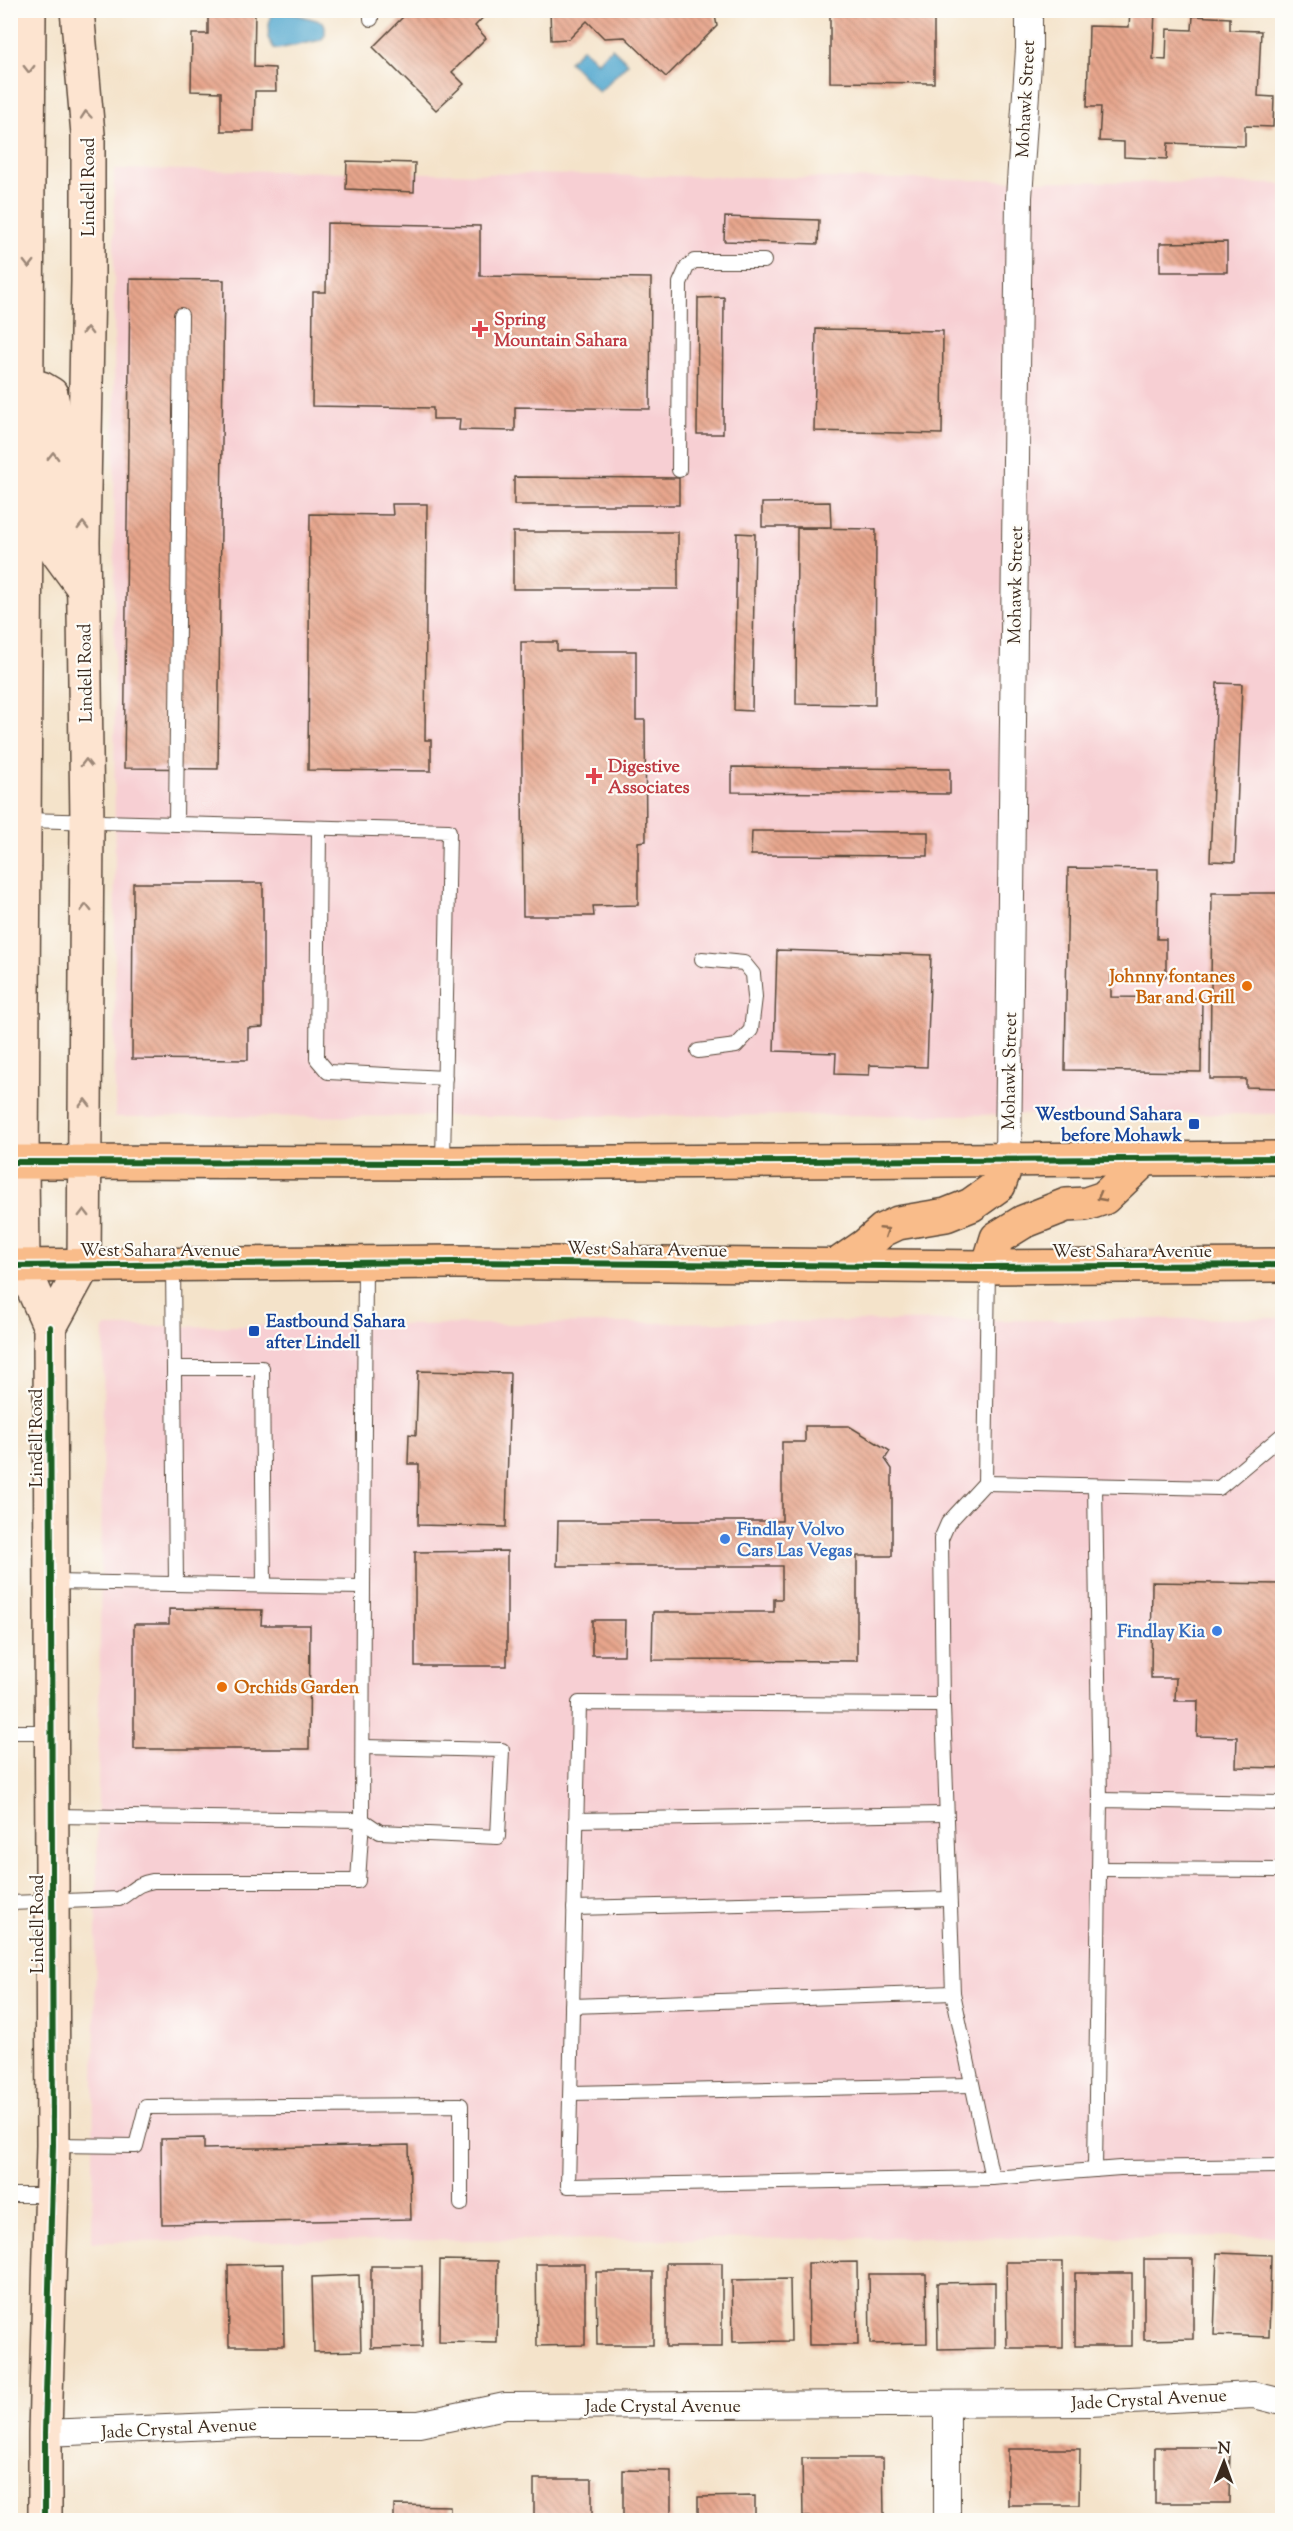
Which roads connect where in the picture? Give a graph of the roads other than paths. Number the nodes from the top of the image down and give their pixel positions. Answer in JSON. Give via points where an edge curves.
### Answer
{"nodes":[{"id":1,"x":29,"y":10,"type":"edge"},
{"id":2,"x":77,"y":10,"type":"edge"},
{"id":3,"x":1029,"y":10,"type":"edge"},
{"id":4,"x":20,"y":102,"type":"edge"},
{"id":5,"x":764,"y":261,"type":"dead end"},
{"id":6,"x":181,"y":315,"type":"dead end"},
{"id":7,"x":19,"y":385,"type":"edge"},
{"id":8,"x":678,"y":470,"type":"dead end"},
{"id":9,"x":84,"y":589,"type":"junction"},
{"id":10,"x":18,"y":820,"type":"edge"},
{"id":11,"x":87,"y":822,"type":"junction"},
{"id":12,"x":176,"y":824,"type":"junction"},
{"id":13,"x":319,"y":828,"type":"junction"},
{"id":14,"x":702,"y":959,"type":"dead end"},
{"id":15,"x":698,"y":1051,"type":"dead end"},
{"id":16,"x":445,"y":1078,"type":"junction"},
{"id":17,"x":1282,"y":1158,"type":"edge"},
{"id":18,"x":1008,"y":1159,"type":"junction"},
{"id":19,"x":1145,"y":1159,"type":"junction"},
{"id":20,"x":16,"y":1162,"type":"edge"},
{"id":21,"x":84,"y":1162,"type":"junction"},
{"id":22,"x":444,"y":1163,"type":"junction"},
{"id":23,"x":365,"y":1263,"type":"junction"},
{"id":24,"x":84,"y":1265,"type":"junction"},
{"id":25,"x":173,"y":1265,"type":"junction"},
{"id":26,"x":837,"y":1265,"type":"junction"},
{"id":27,"x":1282,"y":1265,"type":"edge"},
{"id":28,"x":17,"y":1266,"type":"edge"},
{"id":29,"x":988,"y":1267,"type":"junction"},
{"id":30,"x":50,"y":1327,"type":"junction"},
{"id":31,"x":174,"y":1368,"type":"junction"},
{"id":32,"x":1282,"y":1435,"type":"edge"},
{"id":33,"x":985,"y":1483,"type":"junction"},
{"id":34,"x":1095,"y":1486,"type":"junction"},
{"id":35,"x":51,"y":1582,"type":"junction"},
{"id":36,"x":176,"y":1584,"type":"junction"},
{"id":37,"x":264,"y":1585,"type":"junction"},
{"id":38,"x":363,"y":1587,"type":"junction"},
{"id":39,"x":943,"y":1705,"type":"junction"},
{"id":40,"x":10,"y":1732,"type":"edge"},
{"id":41,"x":52,"y":1732,"type":"junction"},
{"id":42,"x":363,"y":1747,"type":"junction"},
{"id":43,"x":1100,"y":1800,"type":"junction"},
{"id":44,"x":1282,"y":1803,"type":"edge"},
{"id":45,"x":946,"y":1814,"type":"junction"},
{"id":46,"x":52,"y":1816,"type":"junction"},
{"id":47,"x":362,"y":1820,"type":"junction"},
{"id":48,"x":576,"y":1820,"type":"junction"},
{"id":49,"x":1099,"y":1869,"type":"junction"},
{"id":50,"x":1282,"y":1870,"type":"edge"},
{"id":51,"x":950,"y":1899,"type":"junction"},
{"id":52,"x":10,"y":1903,"type":"edge"},
{"id":53,"x":52,"y":1903,"type":"junction"},
{"id":54,"x":574,"y":1908,"type":"junction"},
{"id":55,"x":953,"y":1993,"type":"junction"},
{"id":56,"x":572,"y":2006,"type":"junction"},
{"id":57,"x":972,"y":2085,"type":"junction"},
{"id":58,"x":571,"y":2093,"type":"junction"},
{"id":59,"x":53,"y":2145,"type":"junction"},
{"id":60,"x":1282,"y":2166,"type":"edge"},
{"id":61,"x":1095,"y":2170,"type":"junction"},
{"id":62,"x":993,"y":2178,"type":"junction"},
{"id":63,"x":10,"y":2195,"type":"edge"},
{"id":64,"x":53,"y":2195,"type":"junction"},
{"id":65,"x":461,"y":2204,"type":"dead end"},
{"id":66,"x":1282,"y":2402,"type":"edge"},
{"id":67,"x":947,"y":2404,"type":"junction"},
{"id":68,"x":45,"y":2433,"type":"junction"},
{"id":69,"x":45,"y":2520,"type":"edge"},
{"id":70,"x":947,"y":2520,"type":"edge"}],
"edges":[{"from":1,"to":4,"type":"street","name":"Lindell Road","one_way":true},
{"from":9,"to":2,"type":"street","name":"Lindell Road","one_way":true,"via":[[88,134]]},
{"from":3,"to":18,"type":"street","name":"Mohawk Street","via":[[1018,197]]},
{"from":4,"to":7,"type":"street","name":"Lindell Road","one_way":true},
{"from":5,"to":8,"type":"lane","via":[[694,261],[680,283]]},
{"from":6,"to":12,"type":"lane"},
{"from":9,"to":7,"type":"street","one_way":true,"via":[[57,552],[51,394],[41,388]]},
{"from":7,"to":10,"type":"street","name":"Lindell Road"},
{"from":11,"to":9,"type":"street","name":"Lindell Road","one_way":true},
{"from":10,"to":11,"type":"lane"},
{"from":10,"to":20,"type":"street","name":"Lindell Road"},
{"from":11,"to":12,"type":"lane"},
{"from":21,"to":11,"type":"street","name":"Lindell Road","one_way":true},
{"from":12,"to":13,"type":"lane"},
{"from":13,"to":16,"type":"lane","via":[[317,1059],[328,1072]]},
{"from":13,"to":16,"type":"lane","via":[[449,831]]},
{"from":14,"to":15,"type":"lane","via":[[744,963],[753,974],[755,997],[751,1030],[736,1046]]},
{"from":16,"to":22,"type":"lane"},
{"from":17,"to":19,"type":"main road"},
{"from":18,"to":19,"type":"main road"},
{"from":18,"to":22,"type":"main road"},
{"from":26,"to":18,"type":"main road","one_way":true,"via":[[898,1223],[946,1215],[971,1205],[999,1185]]},
{"from":19,"to":29,"type":"main road","one_way":true,"via":[[1104,1198],[1066,1205],[1023,1222],[997,1238]]},
{"from":20,"to":21,"type":"main road"},
{"from":20,"to":28,"type":"street","name":"Lindell Road"},
{"from":21,"to":22,"type":"main road"},
{"from":24,"to":21,"type":"street","name":"Lindell Road","one_way":true},
{"from":23,"to":25,"type":"main road","name":"West Sahara Avenue"},
{"from":23,"to":26,"type":"main road","name":"West Sahara Avenue"},
{"from":23,"to":38,"type":"lane"},
{"from":24,"to":25,"type":"main road","name":"West Sahara Avenue"},
{"from":24,"to":28,"type":"main road","name":"West Sahara Avenue"},
{"from":24,"to":30,"type":"street","name":"Lindell Road"},
{"from":25,"to":31,"type":"lane"},
{"from":26,"to":29,"type":"main road","name":"West Sahara Avenue"},
{"from":27,"to":29,"type":"main road","name":"West Sahara Avenue"},
{"from":28,"to":30,"type":"street","name":"Lindell Road"},
{"from":29,"to":33,"type":"lane"},
{"from":30,"to":35,"type":"street","name":"Lindell Road"},
{"from":31,"to":36,"type":"lane"},
{"from":31,"to":37,"type":"lane","via":[[262,1368]]},
{"from":32,"to":34,"type":"lane","via":[[1219,1488]]},
{"from":33,"to":34,"type":"lane"},
{"from":33,"to":39,"type":"lane","via":[[948,1523],[941,1539]]},
{"from":34,"to":43,"type":"lane"},
{"from":35,"to":36,"type":"lane"},
{"from":35,"to":41,"type":"street","name":"Lindell Road"},
{"from":36,"to":37,"type":"lane"},
{"from":37,"to":38,"type":"lane"},
{"from":38,"to":42,"type":"lane"},
{"from":39,"to":45,"type":"lane"},
{"from":39,"to":48,"type":"lane","via":[[579,1703]]},
{"from":40,"to":41,"type":"lane"},
{"from":41,"to":46,"type":"street","name":"Lindell Road"},
{"from":42,"to":47,"type":"lane"},
{"from":42,"to":47,"type":"lane","via":[[502,1749],[498,1837],[380,1832]]},
{"from":43,"to":44,"type":"lane"},
{"from":43,"to":49,"type":"lane"},
{"from":45,"to":48,"type":"lane"},
{"from":45,"to":51,"type":"lane"},
{"from":46,"to":47,"type":"lane"},
{"from":46,"to":53,"type":"street","name":"Lindell Road"},
{"from":47,"to":53,"type":"lane","via":[[358,1881],[153,1881],[134,1887],[119,1899]]},
{"from":48,"to":54,"type":"lane"},
{"from":49,"to":50,"type":"lane"},
{"from":49,"to":61,"type":"lane"},
{"from":51,"to":54,"type":"lane"},
{"from":51,"to":55,"type":"lane"},
{"from":52,"to":53,"type":"lane"},
{"from":53,"to":59,"type":"street","name":"Lindell Road"},
{"from":54,"to":56,"type":"lane"},
{"from":55,"to":56,"type":"lane"},
{"from":55,"to":57,"type":"lane"},
{"from":56,"to":58,"type":"lane"},
{"from":57,"to":58,"type":"lane"},
{"from":57,"to":62,"type":"lane"},
{"from":58,"to":62,"type":"lane","via":[[568,2186]]},
{"from":59,"to":64,"type":"street","name":"Lindell Road"},
{"from":59,"to":65,"type":"lane","via":[[136,2146],[146,2107],[461,2105]]},
{"from":60,"to":61,"type":"lane"},
{"from":61,"to":62,"type":"lane"},
{"from":63,"to":64,"type":"lane"},
{"from":64,"to":68,"type":"street","name":"Lindell Road"},
{"from":66,"to":67,"type":"street","name":"Jade Crystal Avenue","via":[[1254,2395],[1089,2403]]},
{"from":67,"to":68,"type":"street","name":"Jade Crystal Avenue","via":[[505,2406],[419,2424],[264,2424]]},
{"from":67,"to":70,"type":"street"},
{"from":68,"to":69,"type":"street","name":"Lindell Road"}]}
